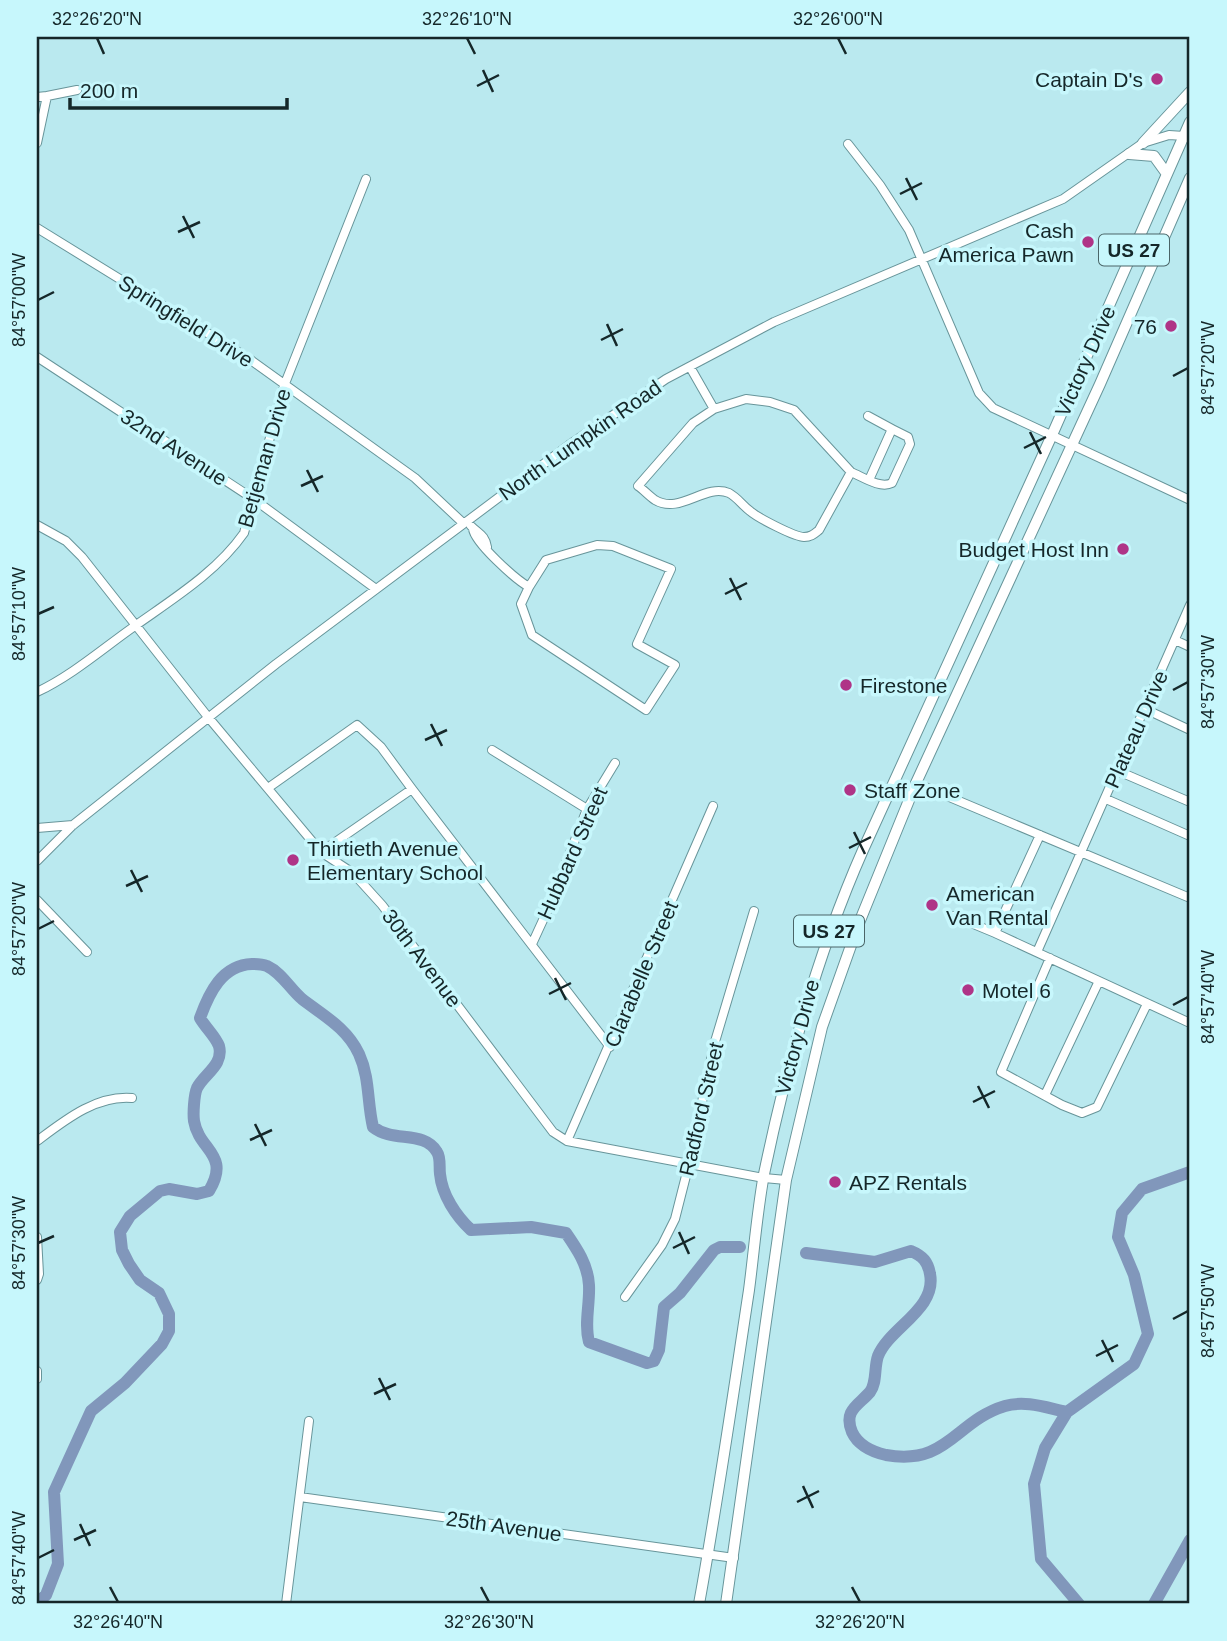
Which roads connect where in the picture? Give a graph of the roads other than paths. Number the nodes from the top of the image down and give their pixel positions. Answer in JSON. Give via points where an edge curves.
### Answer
{"nodes":[{"id":1,"x":77,"y":90,"type":"dead end"},
{"id":2,"x":1190,"y":92,"type":"edge"},
{"id":3,"x":47,"y":96,"type":"junction"},
{"id":4,"x":37,"y":97,"type":"edge"},
{"id":5,"x":1190,"y":122,"type":"edge"},
{"id":6,"x":1187,"y":138,"type":"edge"},
{"id":7,"x":37,"y":143,"type":"edge"},
{"id":8,"x":1143,"y":143,"type":"junction"},
{"id":9,"x":848,"y":144,"type":"dead end"},
{"id":10,"x":1129,"y":154,"type":"junction"},
{"id":11,"x":1167,"y":174,"type":"junction"},
{"id":12,"x":1190,"y":178,"type":"edge"},
{"id":13,"x":366,"y":179,"type":"dead end"},
{"id":14,"x":37,"y":228,"type":"edge"},
{"id":15,"x":923,"y":259,"type":"junction"},
{"id":16,"x":37,"y":357,"type":"edge"},
{"id":17,"x":690,"y":367,"type":"junction"},
{"id":18,"x":284,"y":386,"type":"junction"},
{"id":19,"x":714,"y":409,"type":"junction"},
{"id":20,"x":868,"y":416,"type":"dead end"},
{"id":21,"x":892,"y":429,"type":"junction"},
{"id":22,"x":1052,"y":435,"type":"junction"},
{"id":23,"x":1072,"y":444,"type":"junction"},
{"id":24,"x":851,"y":472,"type":"junction"},
{"id":25,"x":869,"y":480,"type":"junction"},
{"id":26,"x":255,"y":500,"type":"junction"},
{"id":27,"x":1190,"y":500,"type":"edge"},
{"id":28,"x":465,"y":522,"type":"junction"},
{"id":29,"x":37,"y":525,"type":"edge"},
{"id":30,"x":529,"y":587,"type":"junction"},
{"id":31,"x":376,"y":589,"type":"junction"},
{"id":32,"x":1190,"y":605,"type":"edge"},
{"id":33,"x":135,"y":626,"type":"junction"},
{"id":34,"x":1175,"y":640,"type":"junction"},
{"id":35,"x":1190,"y":647,"type":"edge"},
{"id":36,"x":37,"y":692,"type":"edge"},
{"id":37,"x":1145,"y":709,"type":"junction"},
{"id":38,"x":208,"y":717,"type":"junction"},
{"id":39,"x":1190,"y":730,"type":"edge"},
{"id":40,"x":492,"y":750,"type":"dead end"},
{"id":41,"x":615,"y":763,"type":"dead end"},
{"id":42,"x":1118,"y":771,"type":"junction"},
{"id":43,"x":897,"y":774,"type":"junction"},
{"id":44,"x":916,"y":783,"type":"junction"},
{"id":45,"x":268,"y":788,"type":"junction"},
{"id":46,"x":412,"y":789,"type":"junction"},
{"id":47,"x":1106,"y":799,"type":"junction"},
{"id":48,"x":1190,"y":802,"type":"edge"},
{"id":49,"x":713,"y":806,"type":"dead end"},
{"id":50,"x":587,"y":809,"type":"junction"},
{"id":51,"x":73,"y":825,"type":"junction"},
{"id":52,"x":37,"y":828,"type":"edge"},
{"id":53,"x":1040,"y":835,"type":"junction"},
{"id":54,"x":1190,"y":836,"type":"edge"},
{"id":55,"x":321,"y":852,"type":"junction"},
{"id":56,"x":1082,"y":853,"type":"junction"},
{"id":57,"x":37,"y":861,"type":"edge"},
{"id":58,"x":1190,"y":898,"type":"edge"},
{"id":59,"x":37,"y":900,"type":"edge"},
{"id":60,"x":754,"y":911,"type":"dead end"},
{"id":61,"x":954,"y":916,"type":"dead end"},
{"id":62,"x":995,"y":933,"type":"junction"},
{"id":63,"x":532,"y":944,"type":"junction"},
{"id":64,"x":87,"y":952,"type":"dead end"},
{"id":65,"x":1037,"y":952,"type":"junction"},
{"id":66,"x":1050,"y":958,"type":"junction"},
{"id":67,"x":1098,"y":981,"type":"junction"},
{"id":68,"x":1147,"y":1004,"type":"junction"},
{"id":69,"x":1190,"y":1023,"type":"edge"},
{"id":70,"x":610,"y":1047,"type":"junction"},
{"id":71,"x":1045,"y":1096,"type":"junction"},
{"id":72,"x":132,"y":1098,"type":"dead end"},
{"id":73,"x":37,"y":1141,"type":"edge"},
{"id":74,"x":567,"y":1141,"type":"junction"},
{"id":75,"x":689,"y":1164,"type":"junction"},
{"id":76,"x":764,"y":1178,"type":"junction"},
{"id":77,"x":786,"y":1180,"type":"junction"},
{"id":78,"x":37,"y":1237,"type":"edge"},
{"id":79,"x":37,"y":1280,"type":"edge"},
{"id":80,"x":625,"y":1297,"type":"dead end"},
{"id":81,"x":37,"y":1371,"type":"edge"},
{"id":82,"x":37,"y":1379,"type":"edge"},
{"id":83,"x":309,"y":1421,"type":"dead end"},
{"id":84,"x":300,"y":1497,"type":"junction"},
{"id":85,"x":708,"y":1555,"type":"junction"},
{"id":86,"x":734,"y":1558,"type":"junction"},
{"id":87,"x":286,"y":1604,"type":"edge"},
{"id":88,"x":699,"y":1604,"type":"edge"},
{"id":89,"x":726,"y":1604,"type":"edge"}],
"edges":[{"from":1,"to":3,"type":"street"},
{"from":2,"to":8,"type":"highway"},
{"from":3,"to":4,"type":"street"},
{"from":3,"to":7,"type":"street"},
{"from":5,"to":6,"type":"highway","name":"Victory Drive","number":"US 27"},
{"from":6,"to":8,"type":"street","name":"North Lumpkin Road","via":[[1158,137]]},
{"from":6,"to":11,"type":"highway","name":"Victory Drive","number":"US 27"},
{"from":8,"to":10,"type":"street","name":"North Lumpkin Road"},
{"from":9,"to":15,"type":"street","via":[[880,185]]},
{"from":10,"to":11,"type":"highway","via":[[1154,156]]},
{"from":10,"to":15,"type":"street","name":"North Lumpkin Road","via":[[1063,199]]},
{"from":11,"to":22,"type":"highway","name":"Victory Drive","number":"US 27"},
{"from":12,"to":23,"type":"highway","name":"Victory Drive","number":"US 27"},
{"from":13,"to":18,"type":"street","name":"Betjeman Drive"},
{"from":14,"to":18,"type":"street","name":"Springfield Drive","via":[[248,358]]},
{"from":15,"to":17,"type":"street","name":"North Lumpkin Road","via":[[774,322]]},
{"from":15,"to":22,"type":"street","via":[[979,393],[993,408]]},
{"from":16,"to":26,"type":"street","name":"32nd Avenue"},
{"from":17,"to":19,"type":"street"},
{"from":17,"to":28,"type":"street","name":"North Lumpkin Road","via":[[569,445]]},
{"from":18,"to":26,"type":"street","name":"Betjeman Drive"},
{"from":18,"to":28,"type":"street","name":"Springfield Drive","via":[[415,478]]},
{"from":19,"to":24,"type":"street","via":[[746,399],[794,410]]},
{"from":19,"to":24,"type":"street","via":[[693,423],[638,486],[656,500],[674,504],[727,492],[750,512],[806,537],[819,530]]},
{"from":20,"to":21,"type":"street"},
{"from":21,"to":25,"type":"street"},
{"from":21,"to":25,"type":"street","via":[[910,440],[901,464],[888,486]]},
{"from":22,"to":23,"type":"street"},
{"from":22,"to":43,"type":"highway","name":"Victory Drive","number":"US 27"},
{"from":23,"to":27,"type":"street"},
{"from":23,"to":44,"type":"highway","name":"Victory Drive","number":"US 27"},
{"from":24,"to":25,"type":"street"},
{"from":26,"to":31,"type":"street","name":"32nd Avenue"},
{"from":26,"to":33,"type":"street","name":"Betjeman Drive","via":[[244,533],[231,551]]},
{"from":28,"to":30,"type":"street","name":"Springfield Drive","via":[[502,567]]},
{"from":28,"to":31,"type":"street","name":"North Lumpkin Road"},
{"from":29,"to":33,"type":"street","name":"30th Avenue","via":[[66,541],[82,557]]},
{"from":30,"to":30,"type":"street","via":[[521,604],[532,635],[646,710],[675,665],[637,644],[671,569],[613,546],[597,545],[546,560]]},
{"from":31,"to":38,"type":"street","name":"North Lumpkin Road"},
{"from":32,"to":34,"type":"street","name":"Plateau Drive"},
{"from":33,"to":36,"type":"street","name":"Betjeman Drive"},
{"from":33,"to":38,"type":"street","name":"30th Avenue"},
{"from":34,"to":35,"type":"street"},
{"from":34,"to":37,"type":"street","name":"Plateau Drive"},
{"from":37,"to":39,"type":"street"},
{"from":37,"to":42,"type":"street","name":"Plateau Drive"},
{"from":38,"to":45,"type":"street","name":"30th Avenue"},
{"from":38,"to":51,"type":"street","name":"North Lumpkin Road"},
{"from":40,"to":50,"type":"street"},
{"from":41,"to":50,"type":"street","name":"Hubbard Street"},
{"from":42,"to":47,"type":"street","name":"Plateau Drive"},
{"from":42,"to":48,"type":"street"},
{"from":43,"to":44,"type":"highway"},
{"from":43,"to":76,"type":"highway","name":"Victory Drive","number":"US 27","via":[[816,969]]},
{"from":44,"to":53,"type":"street"},
{"from":44,"to":77,"type":"highway","name":"Victory Drive","number":"US 27","via":[[822,1027]]},
{"from":45,"to":46,"type":"street","via":[[357,725],[381,747]]},
{"from":45,"to":55,"type":"street","name":"30th Avenue"},
{"from":46,"to":55,"type":"street"},
{"from":46,"to":63,"type":"street"},
{"from":47,"to":54,"type":"street"},
{"from":47,"to":56,"type":"street","name":"Plateau Drive"},
{"from":49,"to":70,"type":"street","name":"Clarabelle Street"},
{"from":50,"to":63,"type":"street","name":"Hubbard Street"},
{"from":51,"to":52,"type":"street"},
{"from":51,"to":57,"type":"street","name":"North Lumpkin Road"},
{"from":53,"to":56,"type":"street"},
{"from":53,"to":62,"type":"street"},
{"from":55,"to":74,"type":"street","name":"30th Avenue","via":[[353,873],[382,905],[554,1132]]},
{"from":56,"to":58,"type":"street"},
{"from":56,"to":65,"type":"street","name":"Plateau Drive"},
{"from":59,"to":64,"type":"street"},
{"from":60,"to":75,"type":"street","name":"Radford Street","via":[[714,1045]]},
{"from":61,"to":62,"type":"street"},
{"from":62,"to":65,"type":"street"},
{"from":63,"to":70,"type":"street"},
{"from":65,"to":66,"type":"street"},
{"from":66,"to":67,"type":"street"},
{"from":66,"to":71,"type":"street","via":[[1001,1072]]},
{"from":67,"to":68,"type":"street"},
{"from":67,"to":71,"type":"street"},
{"from":68,"to":69,"type":"street"},
{"from":68,"to":71,"type":"street","via":[[1097,1107],[1082,1112]]},
{"from":70,"to":74,"type":"street","name":"Clarabelle Street"},
{"from":72,"to":73,"type":"street","via":[[107,1099]]},
{"from":74,"to":75,"type":"street"},
{"from":75,"to":76,"type":"street"},
{"from":75,"to":80,"type":"street","name":"Radford Street","via":[[675,1219]]},
{"from":76,"to":77,"type":"street"},
{"from":76,"to":85,"type":"highway","name":"Victory Drive","number":"US 27"},
{"from":77,"to":86,"type":"highway","name":"Victory Drive","number":"US 27"},
{"from":78,"to":79,"type":"street"},
{"from":81,"to":82,"type":"street"},
{"from":83,"to":84,"type":"street"},
{"from":84,"to":85,"type":"street","name":"25th Avenue"},
{"from":84,"to":87,"type":"street"},
{"from":85,"to":86,"type":"street","name":"25th Avenue"},
{"from":85,"to":88,"type":"highway","name":"Victory Drive","number":"US 27"},
{"from":86,"to":89,"type":"highway","name":"Victory Drive","number":"US 27"}]}
